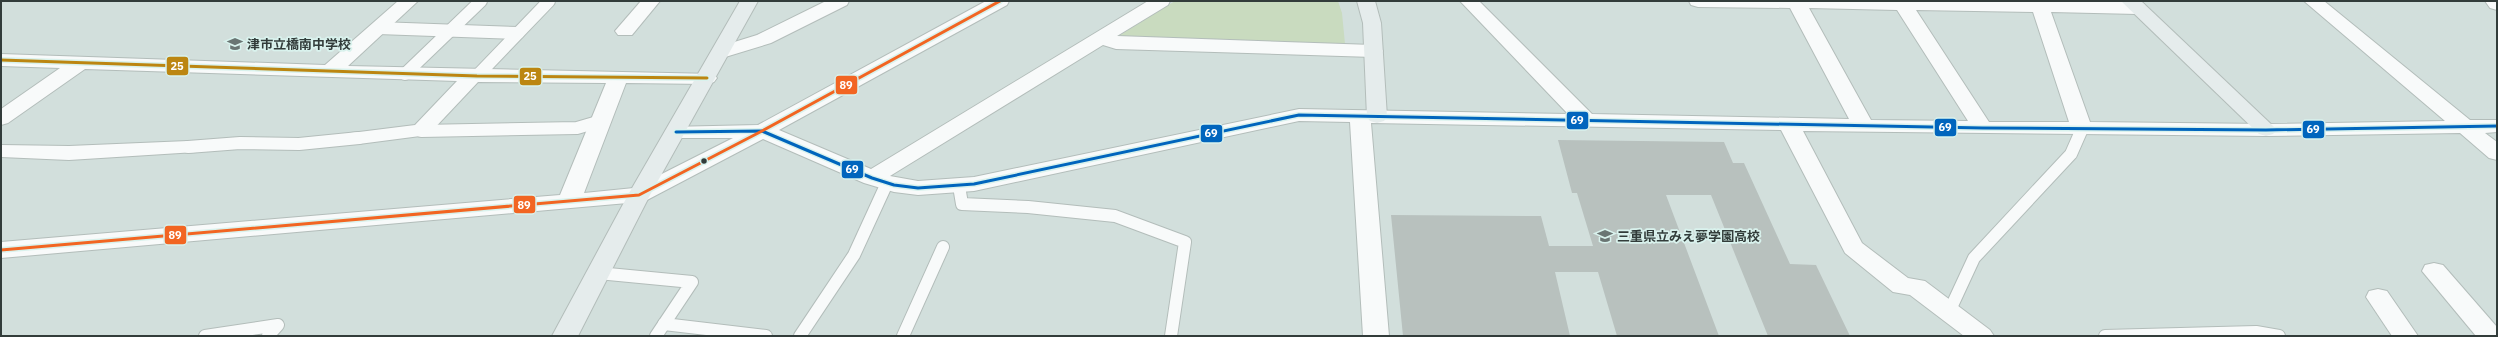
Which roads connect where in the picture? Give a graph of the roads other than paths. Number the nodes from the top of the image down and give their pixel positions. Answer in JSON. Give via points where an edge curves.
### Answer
{"nodes":[{"id":1,"x":409,"y":1,"type":"edge"},
{"id":2,"x":481,"y":1,"type":"edge"},
{"id":3,"x":549,"y":1,"type":"edge"},
{"id":4,"x":651,"y":1,"type":"edge"},
{"id":5,"x":749,"y":1,"type":"edge"},
{"id":6,"x":840,"y":1,"type":"edge"},
{"id":7,"x":1000,"y":1,"type":"edge"},
{"id":8,"x":1161,"y":1,"type":"edge"},
{"id":9,"x":1366,"y":1,"type":"edge"},
{"id":10,"x":1469,"y":1,"type":"edge"},
{"id":11,"x":1698,"y":1,"type":"edge"},
{"id":12,"x":2313,"y":1,"type":"edge"},
{"id":13,"x":2494,"y":1,"type":"edge"},
{"id":14,"x":1797,"y":2,"type":"edge"},
{"id":15,"x":1952,"y":3,"type":"edge"},
{"id":16,"x":2008,"y":3,"type":"edge"},
{"id":17,"x":1903,"y":4,"type":"junction"},
{"id":18,"x":2134,"y":4,"type":"edge"},
{"id":19,"x":2497,"y":4,"type":"edge"},
{"id":20,"x":2040,"y":6,"type":"junction"},
{"id":21,"x":378,"y":28,"type":"junction"},
{"id":22,"x":624,"y":30,"type":"dead end"},
{"id":23,"x":450,"y":31,"type":"junction"},
{"id":24,"x":518,"y":33,"type":"junction"},
{"id":25,"x":1102,"y":37,"type":"junction"},
{"id":26,"x":1373,"y":51,"type":"junction"},
{"id":27,"x":722,"y":52,"type":"junction"},
{"id":28,"x":1,"y":60,"type":"edge"},
{"id":29,"x":79,"y":64,"type":"junction"},
{"id":30,"x":329,"y":72,"type":"junction"},
{"id":31,"x":405,"y":74,"type":"junction"},
{"id":32,"x":475,"y":76,"type":"junction"},
{"id":33,"x":618,"y":78,"type":"junction"},
{"id":34,"x":706,"y":78,"type":"junction"},
{"id":35,"x":1369,"y":116,"type":"junction"},
{"id":36,"x":1,"y":119,"type":"edge"},
{"id":37,"x":1586,"y":120,"type":"junction"},
{"id":38,"x":601,"y":121,"type":"junction"},
{"id":39,"x":1788,"y":123,"type":"junction"},
{"id":40,"x":1863,"y":125,"type":"junction"},
{"id":41,"x":2497,"y":126,"type":"edge"},
{"id":42,"x":2465,"y":127,"type":"junction"},
{"id":43,"x":1983,"y":128,"type":"junction"},
{"id":44,"x":2082,"y":129,"type":"junction"},
{"id":45,"x":2266,"y":130,"type":"junction"},
{"id":46,"x":421,"y":132,"type":"junction"},
{"id":47,"x":676,"y":132,"type":"junction"},
{"id":48,"x":762,"y":132,"type":"junction"},
{"id":49,"x":359,"y":138,"type":"joint"},
{"id":50,"x":188,"y":147,"type":"joint"},
{"id":51,"x":1,"y":152,"type":"edge"},
{"id":52,"x":2497,"y":153,"type":"edge"},
{"id":53,"x":880,"y":181,"type":"junction"},
{"id":54,"x":959,"y":186,"type":"junction"},
{"id":55,"x":640,"y":195,"type":"junction"},
{"id":56,"x":569,"y":201,"type":"junction"},
{"id":57,"x":943,"y":247,"type":"dead end"},
{"id":58,"x":1,"y":250,"type":"edge"},
{"id":59,"x":2434,"y":271,"type":"dead end"},
{"id":60,"x":598,"y":273,"type":"junction"},
{"id":61,"x":2378,"y":297,"type":"dead end"},
{"id":62,"x":1949,"y":312,"type":"junction"},
{"id":63,"x":660,"y":330,"type":"edge"},
{"id":64,"x":205,"y":336,"type":"edge"},
{"id":65,"x":268,"y":336,"type":"edge"},
{"id":66,"x":566,"y":336,"type":"edge"},
{"id":67,"x":766,"y":336,"type":"edge"},
{"id":68,"x":800,"y":336,"type":"edge"},
{"id":69,"x":903,"y":336,"type":"edge"},
{"id":70,"x":1171,"y":336,"type":"edge"},
{"id":71,"x":1376,"y":336,"type":"edge"},
{"id":72,"x":1981,"y":336,"type":"edge"},
{"id":73,"x":2105,"y":336,"type":"edge"},
{"id":74,"x":2279,"y":336,"type":"edge"},
{"id":75,"x":2405,"y":336,"type":"edge"},
{"id":76,"x":2490,"y":336,"type":"edge"}],
"edges":[{"from":1,"to":21,"type":"street"},
{"from":2,"to":23,"type":"lane"},
{"from":3,"to":24,"type":"lane"},
{"from":4,"to":22,"type":"street"},
{"from":5,"to":27,"type":"street"},
{"from":6,"to":27,"type":"street","via":[[764,39]]},
{"from":7,"to":48,"type":"street"},
{"from":8,"to":25,"type":"street"},
{"from":9,"to":26,"type":"street","via":[[1372,23]]},
{"from":10,"to":37,"type":"street"},
{"from":11,"to":14,"type":"street"},
{"from":12,"to":42,"type":"street"},
{"from":13,"to":19,"type":"street"},
{"from":14,"to":17,"type":"street"},
{"from":14,"to":40,"type":"street"},
{"from":15,"to":16,"type":"street"},
{"from":15,"to":17,"type":"street"},
{"from":16,"to":20,"type":"street"},
{"from":17,"to":43,"type":"street"},
{"from":18,"to":20,"type":"street"},
{"from":18,"to":45,"type":"street"},
{"from":20,"to":44,"type":"street"},
{"from":21,"to":23,"type":"lane"},
{"from":21,"to":30,"type":"street"},
{"from":23,"to":24,"type":"lane"},
{"from":23,"to":31,"type":"lane"},
{"from":24,"to":32,"type":"lane"},
{"from":25,"to":26,"type":"street","via":[[1116,43]]},
{"from":25,"to":53,"type":"street"},
{"from":26,"to":35,"type":"street"},
{"from":27,"to":34,"type":"street"},
{"from":28,"to":29,"type":"street"},
{"from":29,"to":30,"type":"street"},
{"from":29,"to":36,"type":"street"},
{"from":30,"to":31,"type":"street"},
{"from":31,"to":32,"type":"street"},
{"from":32,"to":33,"type":"street"},
{"from":32,"to":46,"type":"street"},
{"from":33,"to":34,"type":"street"},
{"from":33,"to":38,"type":"street"},
{"from":34,"to":47,"type":"street"},
{"from":35,"to":37,"type":"street"},
{"from":35,"to":54,"type":"street","via":[[1299,115]]},
{"from":35,"to":71,"type":"street","via":[[1360,130]]},
{"from":37,"to":39,"type":"street"},
{"from":38,"to":46,"type":"lane","via":[[577,128]]},
{"from":38,"to":56,"type":"street"},
{"from":39,"to":40,"type":"street"},
{"from":39,"to":62,"type":"street","via":[[1853,248],[1902,286],[1916,287]]},
{"from":40,"to":43,"type":"street"},
{"from":41,"to":42,"type":"street"},
{"from":42,"to":45,"type":"street"},
{"from":42,"to":52,"type":"street"},
{"from":43,"to":44,"type":"street"},
{"from":44,"to":45,"type":"street"},
{"from":44,"to":62,"type":"lane","via":[[2071,154],[1974,258]]},
{"from":46,"to":49,"type":"street"},
{"from":47,"to":48,"type":"street"},
{"from":47,"to":55,"type":"street"},
{"from":48,"to":53,"type":"street"},
{"from":48,"to":55,"type":"street"},
{"from":49,"to":50,"type":"lane","via":[[299,144],[240,143]]},
{"from":50,"to":51,"type":"street","via":[[77,153]]},
{"from":53,"to":54,"type":"street","via":[[918,188]]},
{"from":53,"to":68,"type":"lane","via":[[854,255]]},
{"from":54,"to":70,"type":"lane","via":[[962,204],[1028,207],[1115,216],[1184,242]]},
{"from":55,"to":56,"type":"street"},
{"from":55,"to":60,"type":"street"},
{"from":56,"to":58,"type":"street"},
{"from":57,"to":69,"type":"lane"},
{"from":59,"to":76,"type":"street"},
{"from":60,"to":63,"type":"lane","via":[[692,282]]},
{"from":60,"to":66,"type":"street"},
{"from":61,"to":75,"type":"street"},
{"from":62,"to":72,"type":"street"},
{"from":63,"to":67,"type":"lane"},
{"from":64,"to":65,"type":"lane","via":[[278,325]]},
{"from":73,"to":74,"type":"lane","via":[[2256,332]]}]}
